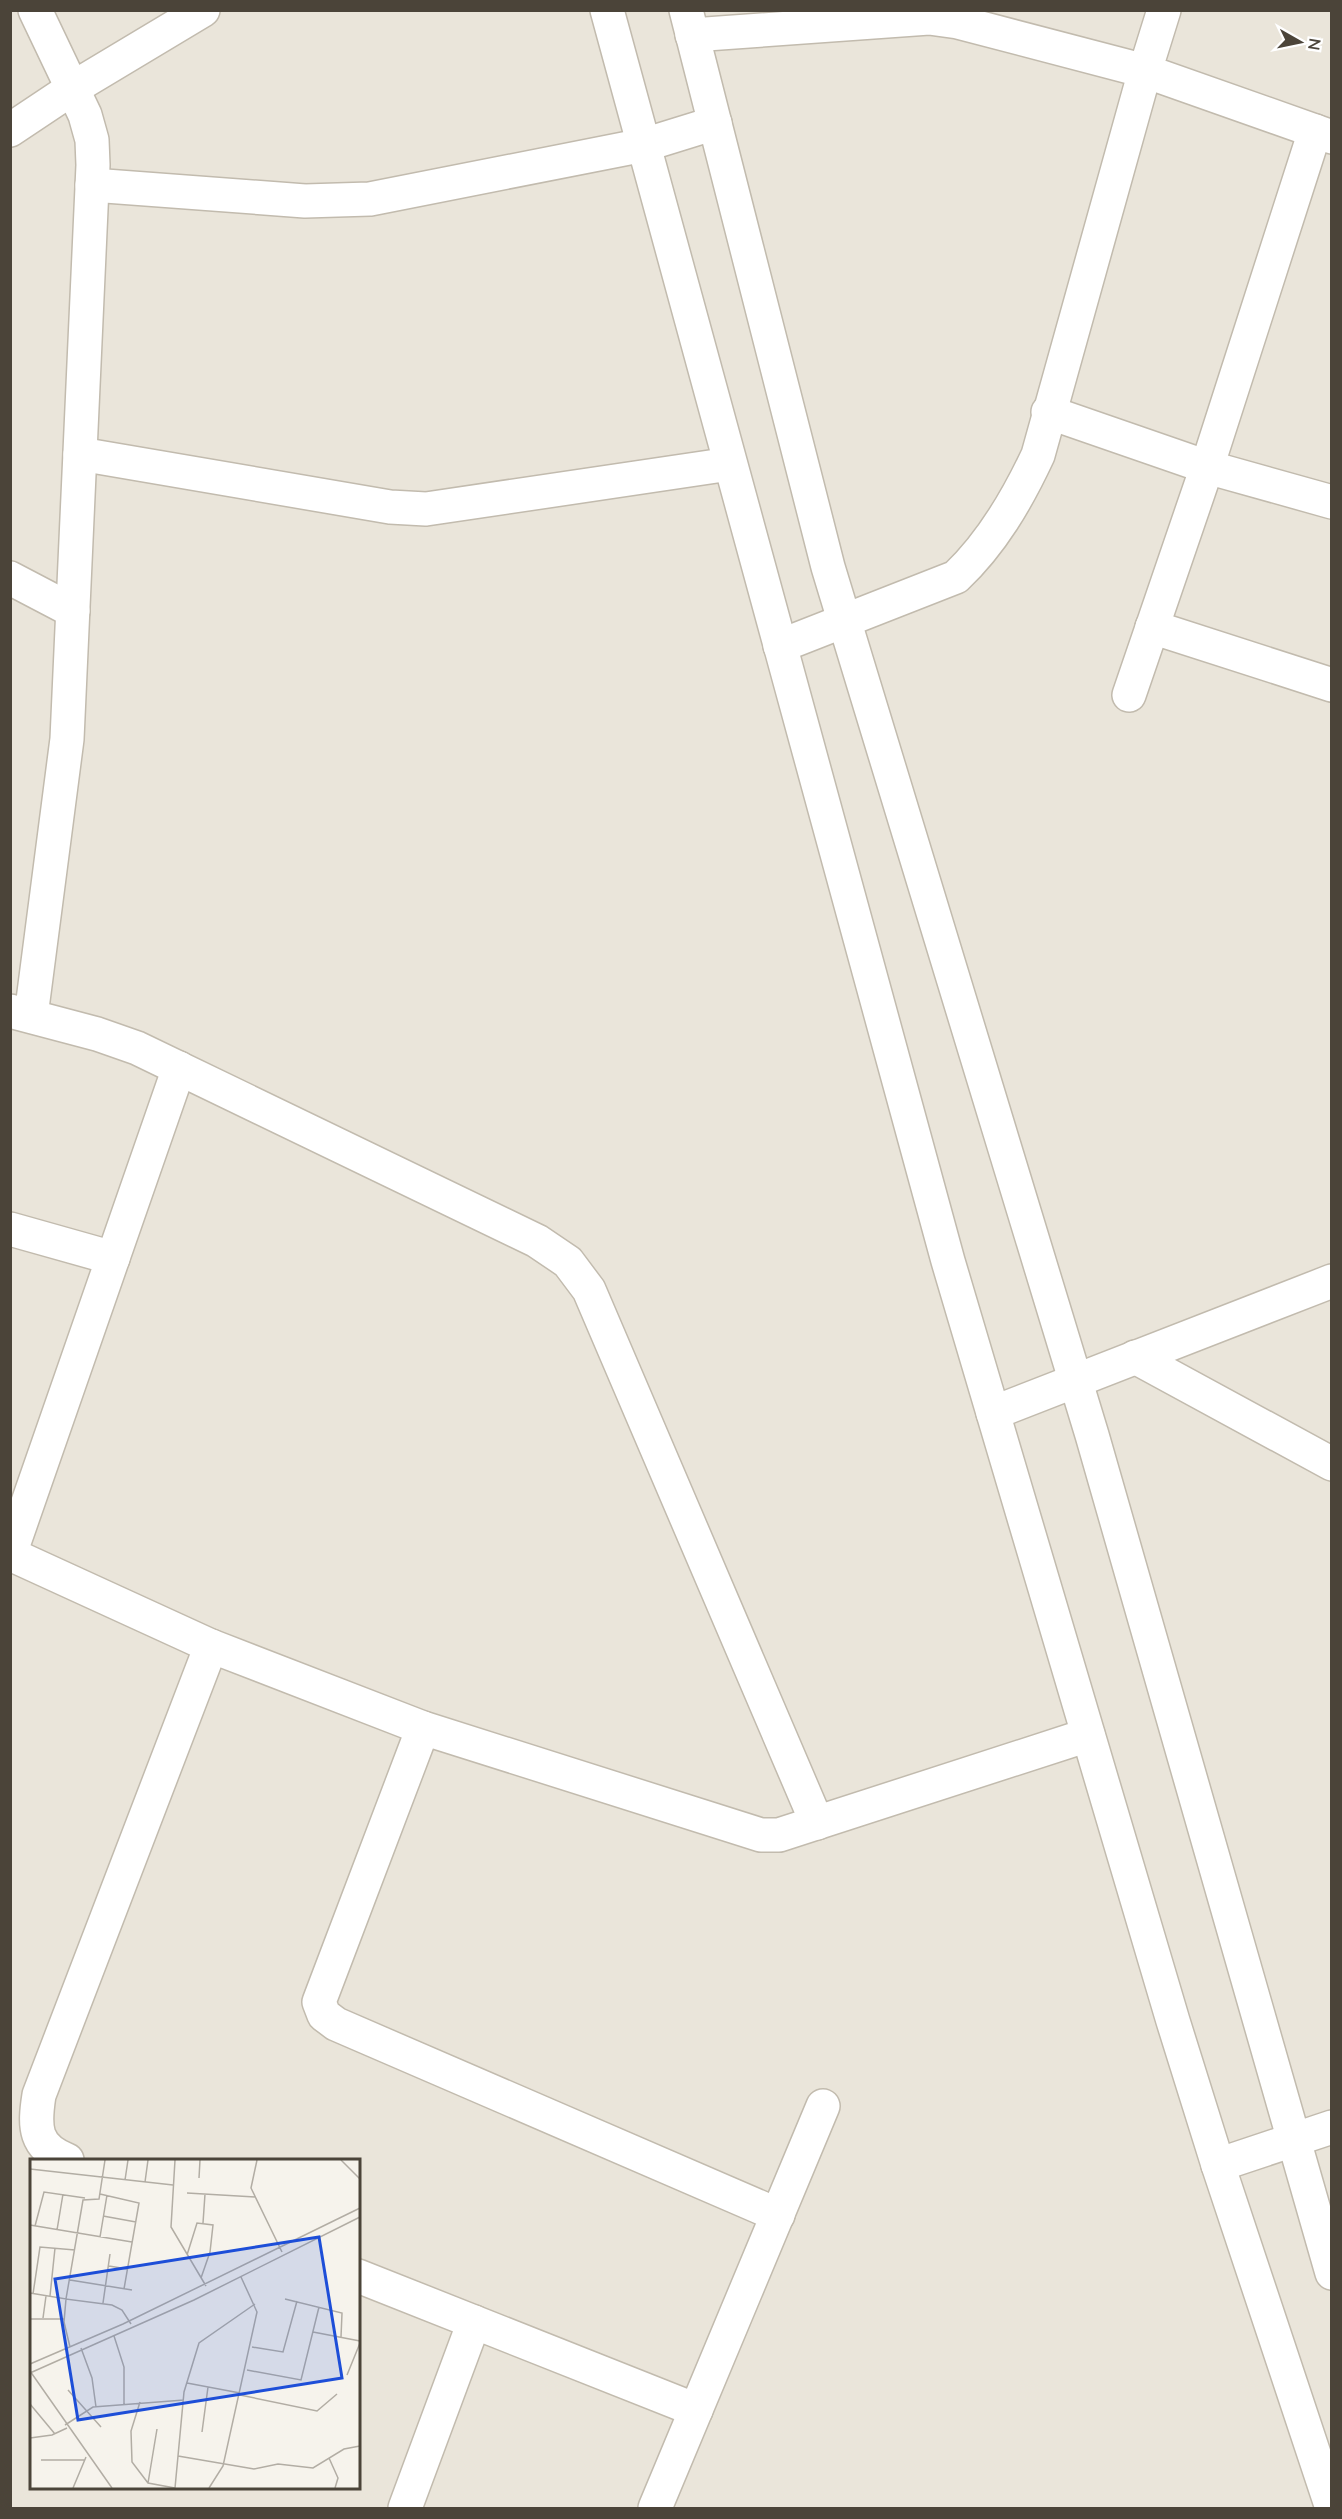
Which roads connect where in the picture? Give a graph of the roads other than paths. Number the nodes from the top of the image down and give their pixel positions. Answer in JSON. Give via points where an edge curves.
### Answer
{"nodes":[{"id":1,"x":35,"y":10,"type":"edge"},
{"id":2,"x":203,"y":10,"type":"edge"},
{"id":3,"x":607,"y":10,"type":"edge"},
{"id":4,"x":1164,"y":10,"type":"edge"},
{"id":5,"x":960,"y":16,"type":"edge"},
{"id":6,"x":689,"y":22,"type":"edge"},
{"id":7,"x":1145,"y":71,"type":"junction"},
{"id":8,"x":72,"y":88,"type":"junction"},
{"id":9,"x":715,"y":123,"type":"junction"},
{"id":10,"x":10,"y":130,"type":"edge"},
{"id":11,"x":1324,"y":134,"type":"edge"},
{"id":12,"x":644,"y":146,"type":"junction"},
{"id":13,"x":92,"y":185,"type":"junction"},
{"id":14,"x":1048,"y":412,"type":"junction"},
{"id":15,"x":80,"y":454,"type":"junction"},
{"id":16,"x":730,"y":464,"type":"junction"},
{"id":17,"x":1207,"y":467,"type":"junction"},
{"id":18,"x":1332,"y":502,"type":"edge"},
{"id":19,"x":10,"y":578,"type":"edge"},
{"id":20,"x":74,"y":610,"type":"junction"},
{"id":21,"x":844,"y":620,"type":"junction"},
{"id":22,"x":1152,"y":627,"type":"junction"},
{"id":23,"x":780,"y":646,"type":"junction"},
{"id":24,"x":1330,"y":682,"type":"edge"},
{"id":25,"x":1129,"y":695,"type":"dead end"},
{"id":26,"x":21,"y":1014,"type":"edge"},
{"id":27,"x":179,"y":1068,"type":"junction"},
{"id":28,"x":10,"y":1229,"type":"edge"},
{"id":29,"x":113,"y":1258,"type":"junction"},
{"id":30,"x":1332,"y":1281,"type":"edge"},
{"id":31,"x":1135,"y":1357,"type":"junction"},
{"id":32,"x":1075,"y":1381,"type":"junction"},
{"id":33,"x":993,"y":1413,"type":"junction"},
{"id":34,"x":1332,"y":1464,"type":"edge"},
{"id":35,"x":10,"y":1554,"type":"edge"},
{"id":36,"x":211,"y":1646,"type":"junction"},
{"id":37,"x":423,"y":1728,"type":"junction"},
{"id":38,"x":1088,"y":1735,"type":"junction"},
{"id":39,"x":817,"y":1823,"type":"junction"},
{"id":40,"x":823,"y":2106,"type":"dead end"},
{"id":41,"x":1332,"y":2127,"type":"edge"},
{"id":42,"x":1293,"y":2139,"type":"junction"},
{"id":43,"x":64,"y":2159,"type":"edge"},
{"id":44,"x":1218,"y":2165,"type":"junction"},
{"id":45,"x":778,"y":2215,"type":"junction"},
{"id":46,"x":1332,"y":2273,"type":"edge"},
{"id":47,"x":360,"y":2277,"type":"edge"},
{"id":48,"x":474,"y":2322,"type":"junction"},
{"id":49,"x":696,"y":2410,"type":"junction"},
{"id":50,"x":405,"y":2508,"type":"edge"},
{"id":51,"x":655,"y":2508,"type":"edge"},
{"id":52,"x":1332,"y":2508,"type":"edge"}],
"edges":[{"from":1,"to":8,"type":"street"},
{"from":2,"to":8,"type":"street"},
{"from":3,"to":12,"type":"street"},
{"from":4,"to":7,"type":"street"},
{"from":5,"to":6,"type":"street"},
{"from":5,"to":7,"type":"street"},
{"from":6,"to":9,"type":"street"},
{"from":7,"to":11,"type":"street"},
{"from":7,"to":14,"type":"street"},
{"from":8,"to":10,"type":"street"},
{"from":8,"to":13,"type":"street","via":[[92,140]]},
{"from":9,"to":12,"type":"street"},
{"from":9,"to":21,"type":"street"},
{"from":11,"to":17,"type":"street"},
{"from":12,"to":13,"type":"street","via":[[370,199],[305,201]]},
{"from":12,"to":16,"type":"street"},
{"from":13,"to":15,"type":"street"},
{"from":14,"to":17,"type":"street"},
{"from":14,"to":21,"type":"street","via":[[1038,455],[1022,491],[978,556],[956,577]]},
{"from":15,"to":16,"type":"street","via":[[390,507],[426,508]]},
{"from":15,"to":20,"type":"street"},
{"from":16,"to":23,"type":"street"},
{"from":17,"to":18,"type":"street"},
{"from":17,"to":22,"type":"street"},
{"from":19,"to":20,"type":"street"},
{"from":20,"to":26,"type":"street","via":[[67,739]]},
{"from":21,"to":23,"type":"street"},
{"from":21,"to":32,"type":"street"},
{"from":22,"to":24,"type":"street"},
{"from":22,"to":25,"type":"street"},
{"from":23,"to":33,"type":"street"},
{"from":26,"to":27,"type":"street","via":[[97,1034]]},
{"from":27,"to":29,"type":"street"},
{"from":27,"to":39,"type":"street","via":[[537,1241],[568,1262],[589,1290]]},
{"from":28,"to":29,"type":"street"},
{"from":29,"to":35,"type":"street"},
{"from":30,"to":31,"type":"street"},
{"from":31,"to":32,"type":"street"},
{"from":31,"to":34,"type":"street"},
{"from":32,"to":33,"type":"street"},
{"from":32,"to":42,"type":"street"},
{"from":33,"to":38,"type":"street"},
{"from":35,"to":36,"type":"street"},
{"from":36,"to":37,"type":"street"},
{"from":36,"to":43,"type":"street","via":[[39,2095],[35,2118],[39,2138],[52,2154]]},
{"from":37,"to":39,"type":"street","via":[[742,1831],[779,1835]]},
{"from":37,"to":45,"type":"street","via":[[320,2002],[324,2015],[336,2025]]},
{"from":38,"to":39,"type":"street"},
{"from":38,"to":44,"type":"street"},
{"from":40,"to":45,"type":"street"},
{"from":41,"to":42,"type":"street"},
{"from":42,"to":44,"type":"street"},
{"from":42,"to":46,"type":"street"},
{"from":44,"to":52,"type":"street"},
{"from":45,"to":49,"type":"street"},
{"from":47,"to":48,"type":"street"},
{"from":48,"to":49,"type":"street"},
{"from":48,"to":50,"type":"street"},
{"from":49,"to":51,"type":"street"}]}
